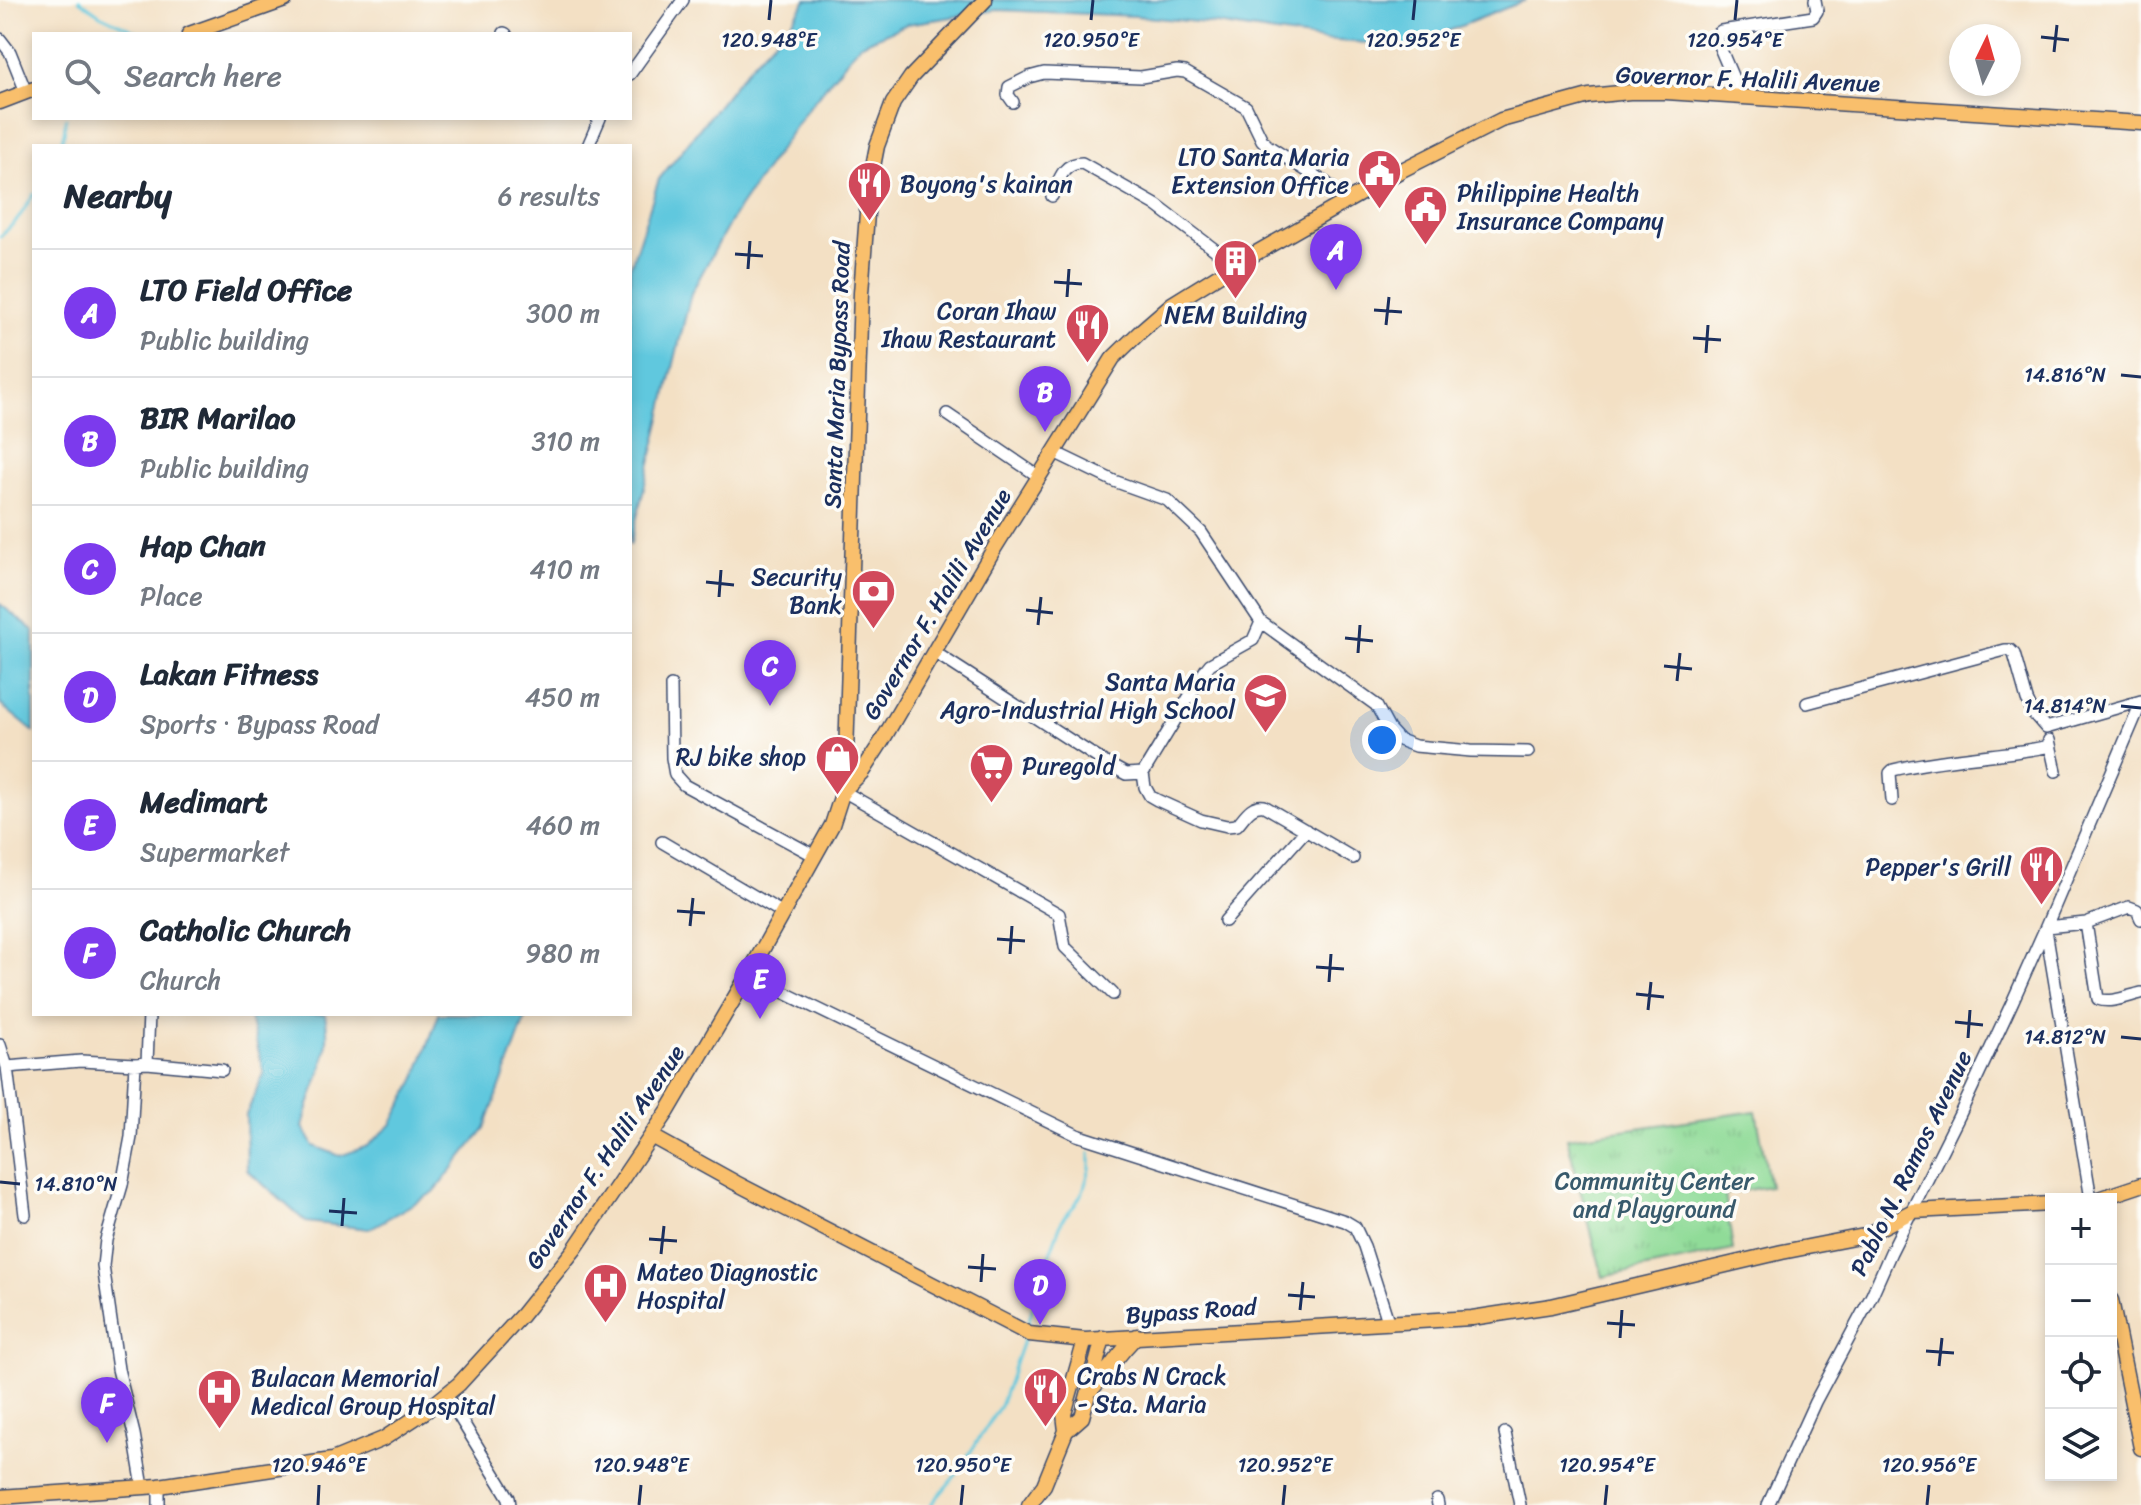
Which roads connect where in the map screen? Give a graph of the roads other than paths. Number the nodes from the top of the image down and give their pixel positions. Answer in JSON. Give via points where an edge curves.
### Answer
{"nodes":[{"id":1,"x":285,"y":0,"type":"edge"},
{"id":2,"x":683,"y":0,"type":"edge"},
{"id":3,"x":985,"y":0,"type":"edge"},
{"id":4,"x":1815,"y":0,"type":"edge"},
{"id":5,"x":195,"y":32,"type":"edge"},
{"id":6,"x":0,"y":39,"type":"edge"},
{"id":7,"x":632,"y":71,"type":"edge"},
{"id":8,"x":30,"y":91,"type":"edge"},
{"id":9,"x":1741,"y":97,"type":"junction"},
{"id":10,"x":0,"y":102,"type":"edge"},
{"id":11,"x":1013,"y":102,"type":"dead end"},
{"id":12,"x":599,"y":120,"type":"edge"},
{"id":13,"x":2141,"y":123,"type":"edge"},
{"id":14,"x":589,"y":144,"type":"edge"},
{"id":15,"x":1052,"y":196,"type":"dead end"},
{"id":16,"x":1348,"y":201,"type":"junction"},
{"id":17,"x":1235,"y":265,"type":"junction"},
{"id":18,"x":947,"y":414,"type":"dead end"},
{"id":19,"x":1054,"y":452,"type":"junction"},
{"id":20,"x":1038,"y":476,"type":"junction"},
{"id":21,"x":1261,"y":622,"type":"junction"},
{"id":22,"x":934,"y":652,"type":"junction"},
{"id":23,"x":671,"y":686,"type":"dead end"},
{"id":24,"x":2141,"y":702,"type":"edge"},
{"id":25,"x":1807,"y":703,"type":"dead end"},
{"id":26,"x":2046,"y":728,"type":"junction"},
{"id":27,"x":2050,"y":746,"type":"junction"},
{"id":28,"x":1528,"y":752,"type":"dead end"},
{"id":29,"x":2056,"y":771,"type":"dead end"},
{"id":30,"x":1143,"y":773,"type":"junction"},
{"id":31,"x":843,"y":791,"type":"junction"},
{"id":32,"x":1892,"y":800,"type":"dead end"},
{"id":33,"x":1306,"y":830,"type":"junction"},
{"id":34,"x":662,"y":842,"type":"dead end"},
{"id":35,"x":815,"y":856,"type":"junction"},
{"id":36,"x":1353,"y":858,"type":"dead end"},
{"id":37,"x":783,"y":913,"type":"junction"},
{"id":38,"x":2141,"y":919,"type":"edge"},
{"id":39,"x":1225,"y":921,"type":"dead end"},
{"id":40,"x":2086,"y":923,"type":"junction"},
{"id":41,"x":2046,"y":928,"type":"junction"},
{"id":42,"x":748,"y":975,"type":"junction"},
{"id":43,"x":2141,"y":993,"type":"edge"},
{"id":44,"x":1113,"y":994,"type":"dead end"},
{"id":45,"x":149,"y":1016,"type":"edge"},
{"id":46,"x":0,"y":1045,"type":"edge"},
{"id":47,"x":141,"y":1063,"type":"junction"},
{"id":48,"x":7,"y":1067,"type":"junction"},
{"id":49,"x":222,"y":1070,"type":"dead end"},
{"id":50,"x":651,"y":1136,"type":"junction"},
{"id":51,"x":2141,"y":1185,"type":"edge"},
{"id":52,"x":2090,"y":1193,"type":"edge"},
{"id":53,"x":2117,"y":1193,"type":"edge"},
{"id":54,"x":2045,"y":1204,"type":"edge"},
{"id":55,"x":1913,"y":1211,"type":"junction"},
{"id":56,"x":25,"y":1215,"type":"dead end"},
{"id":57,"x":1389,"y":1324,"type":"junction"},
{"id":58,"x":2117,"y":1329,"type":"edge"},
{"id":59,"x":1137,"y":1336,"type":"junction"},
{"id":60,"x":1103,"y":1338,"type":"junction"},
{"id":61,"x":1085,"y":1340,"type":"junction"},
{"id":62,"x":1089,"y":1392,"type":"junction"},
{"id":63,"x":446,"y":1395,"type":"junction"},
{"id":64,"x":1066,"y":1431,"type":"junction"},
{"id":65,"x":1505,"y":1433,"type":"dead end"},
{"id":66,"x":2141,"y":1446,"type":"edge"},
{"id":67,"x":159,"y":1486,"type":"junction"},
{"id":68,"x":143,"y":1487,"type":"junction"},
{"id":69,"x":0,"y":1497,"type":"edge"},
{"id":70,"x":159,"y":1505,"type":"edge"},
{"id":71,"x":510,"y":1505,"type":"edge"},
{"id":72,"x":1029,"y":1505,"type":"edge"},
{"id":73,"x":1520,"y":1505,"type":"edge"},
{"id":74,"x":1768,"y":1505,"type":"edge"}],
"edges":[{"from":1,"to":5,"type":"main road"},
{"from":2,"to":7,"type":"street"},
{"from":3,"to":31,"type":"main road","name":"Santa Maria Bypass Road","via":[[893,103],[869,187]]},
{"from":4,"to":9,"type":"street","via":[[1813,17],[1717,34]]},
{"from":6,"to":8,"type":"street"},
{"from":8,"to":10,"type":"main road"},
{"from":9,"to":13,"type":"main road","name":"Governor F. Halili Avenue"},
{"from":9,"to":16,"type":"main road","name":"Governor F. Halili Avenue","via":[[1630,92],[1551,105],[1501,120]]},
{"from":11,"to":16,"type":"street","via":[[1009,87],[1044,73],[1141,77],[1185,72],[1246,107],[1268,146]]},
{"from":12,"to":14,"type":"street"},
{"from":15,"to":17,"type":"street","via":[[1065,168],[1082,163],[1156,205]]},
{"from":16,"to":17,"type":"main road","name":"Governor F. Halili Avenue"},
{"from":17,"to":19,"type":"main road","name":"Governor F. Halili Avenue","via":[[1172,304],[1113,358]]},
{"from":18,"to":20,"type":"street"},
{"from":19,"to":20,"type":"main road","name":"Governor F. Halili Avenue"},
{"from":19,"to":21,"type":"street","via":[[1167,500],[1201,532]]},
{"from":20,"to":22,"type":"main road","name":"Governor F. Halili Avenue"},
{"from":21,"to":28,"type":"street","via":[[1376,705],[1399,740],[1415,746]]},
{"from":21,"to":30,"type":"street","via":[[1253,640],[1206,669]]},
{"from":22,"to":30,"type":"street","via":[[1104,762],[1126,774]]},
{"from":22,"to":31,"type":"main road","name":"Governor F. Halili Avenue","via":[[862,772]]},
{"from":23,"to":35,"type":"street","via":[[675,775],[684,785]]},
{"from":24,"to":26,"type":"street"},
{"from":24,"to":41,"type":"street","name":"Pablo N. Ramos Avenue"},
{"from":25,"to":26,"type":"street","via":[[2010,650],[2027,700]]},
{"from":26,"to":27,"type":"street"},
{"from":27,"to":29,"type":"street"},
{"from":27,"to":32,"type":"street","via":[[1893,770]]},
{"from":30,"to":33,"type":"street","via":[[1150,796],[1201,820],[1237,825],[1258,805]]},
{"from":31,"to":35,"type":"main road","name":"Governor F. Halili Avenue"},
{"from":31,"to":44,"type":"street","via":[[1059,914],[1065,947]]},
{"from":33,"to":36,"type":"street"},
{"from":33,"to":39,"type":"street"},
{"from":34,"to":37,"type":"street"},
{"from":35,"to":37,"type":"main road","name":"Governor F. Halili Avenue"},
{"from":37,"to":42,"type":"main road","name":"Governor F. Halili Avenue"},
{"from":38,"to":40,"type":"street","via":[[2129,907]]},
{"from":40,"to":41,"type":"street"},
{"from":40,"to":43,"type":"street","via":[[2098,999]]},
{"from":41,"to":52,"type":"street"},
{"from":41,"to":55,"type":"street","name":"Pablo N. Ramos Avenue"},
{"from":42,"to":50,"type":"main road","name":"Governor F. Halili Avenue"},
{"from":42,"to":57,"type":"street","via":[[1077,1135],[1345,1221],[1355,1227],[1364,1246]]},
{"from":45,"to":47,"type":"street"},
{"from":46,"to":48,"type":"street"},
{"from":47,"to":48,"type":"street"},
{"from":47,"to":49,"type":"street"},
{"from":47,"to":68,"type":"street","via":[[103,1266]]},
{"from":48,"to":56,"type":"street"},
{"from":50,"to":61,"type":"main road","name":"Bypass Road","via":[[1022,1331]]},
{"from":50,"to":63,"type":"main road","name":"Governor F. Halili Avenue","via":[[574,1250],[488,1354]]},
{"from":51,"to":53,"type":"main road"},
{"from":54,"to":55,"type":"main road"},
{"from":55,"to":57,"type":"main road","name":"Bypass Road","via":[[1864,1236],[1551,1306]]},
{"from":55,"to":74,"type":"street","name":"Pablo N. Ramos Avenue"},
{"from":57,"to":59,"type":"main road","name":"Bypass Road"},
{"from":58,"to":66,"type":"main road"},
{"from":59,"to":60,"type":"main road","name":"Bypass Road"},
{"from":59,"to":62,"type":"main road"},
{"from":60,"to":61,"type":"main road","name":"Bypass Road"},
{"from":60,"to":62,"type":"main road"},
{"from":61,"to":64,"type":"main road","via":[[1064,1414]]},
{"from":62,"to":64,"type":"main road","via":[[1082,1417]]},
{"from":63,"to":67,"type":"main road","name":"Governor F. Halili Avenue","via":[[383,1439],[332,1460]]},
{"from":63,"to":71,"type":"street"},
{"from":64,"to":72,"type":"main road","via":[[1044,1485]]},
{"from":65,"to":73,"type":"street"},
{"from":67,"to":68,"type":"main road","name":"Governor F. Halili Avenue"},
{"from":67,"to":70,"type":"street"},
{"from":68,"to":69,"type":"main road","name":"Governor F. Halili Avenue"}]}
